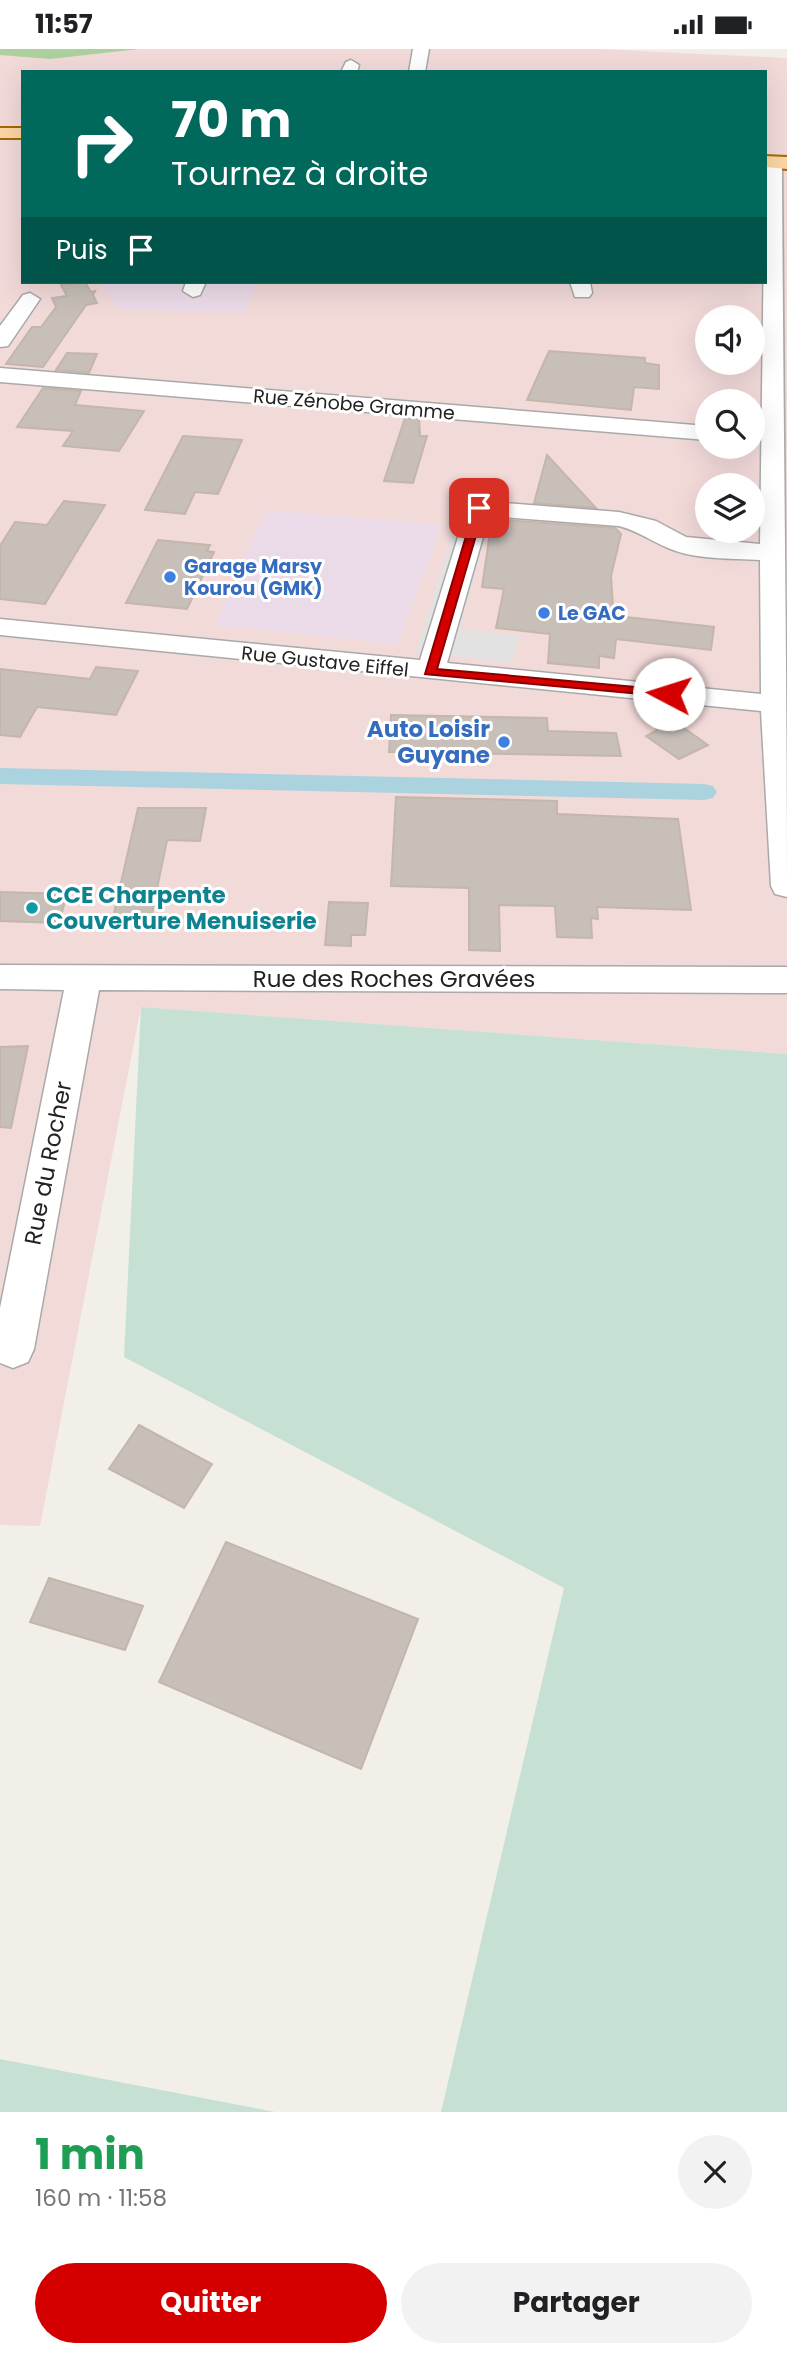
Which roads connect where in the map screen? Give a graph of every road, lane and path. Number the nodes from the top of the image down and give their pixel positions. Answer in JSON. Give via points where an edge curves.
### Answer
{"nodes":[{"id":1,"x":421,"y":49,"type":"edge"},
{"id":2,"x":417,"y":70,"type":"edge"},
{"id":3,"x":0,"y":133,"type":"edge"},
{"id":4,"x":21,"y":133,"type":"edge"},
{"id":5,"x":775,"y":162,"type":"edge"},
{"id":6,"x":30,"y":299,"type":"dead end"},
{"id":7,"x":0,"y":341,"type":"edge"},
{"id":8,"x":0,"y":375,"type":"edge"},
{"id":9,"x":764,"y":389,"type":"edge"},
{"id":10,"x":695,"y":432,"type":"edge"},
{"id":11,"x":764,"y":459,"type":"edge"},
{"id":12,"x":775,"y":552,"type":"junction"},
{"id":13,"x":782,"y":612,"type":"edge"},
{"id":14,"x":0,"y":627,"type":"edge"},
{"id":15,"x":430,"y":672,"type":"junction"},
{"id":16,"x":779,"y":697,"type":"edge"},
{"id":17,"x":787,"y":885,"type":"edge"},
{"id":18,"x":0,"y":978,"type":"edge"},
{"id":19,"x":84,"y":978,"type":"junction"},
{"id":20,"x":787,"y":980,"type":"edge"},
{"id":21,"x":13,"y":1349,"type":"dead end"}],
"edges":[{"from":1,"to":2,"type":"street"},
{"from":3,"to":4,"type":"main road"},
{"from":5,"to":9,"type":"street"},
{"from":6,"to":7,"type":"street"},
{"from":8,"to":10,"type":"street","name":"Rue Zénobe Gramme"},
{"from":11,"to":12,"type":"street"},
{"from":12,"to":13,"type":"street"},
{"from":12,"to":15,"type":"street","via":[[706,549],[619,519],[479,508]]},
{"from":13,"to":16,"type":"street"},
{"from":14,"to":15,"type":"street","name":"Rue Gustave Eiffel"},
{"from":15,"to":16,"type":"street","name":"Rue Gustave Eiffel"},
{"from":16,"to":17,"type":"street"},
{"from":18,"to":19,"type":"street","name":"Rue des Roches Gravées"},
{"from":19,"to":20,"type":"street","name":"Rue des Roches Gravées"},
{"from":19,"to":21,"type":"street","name":"Rue du Rocher"}]}
